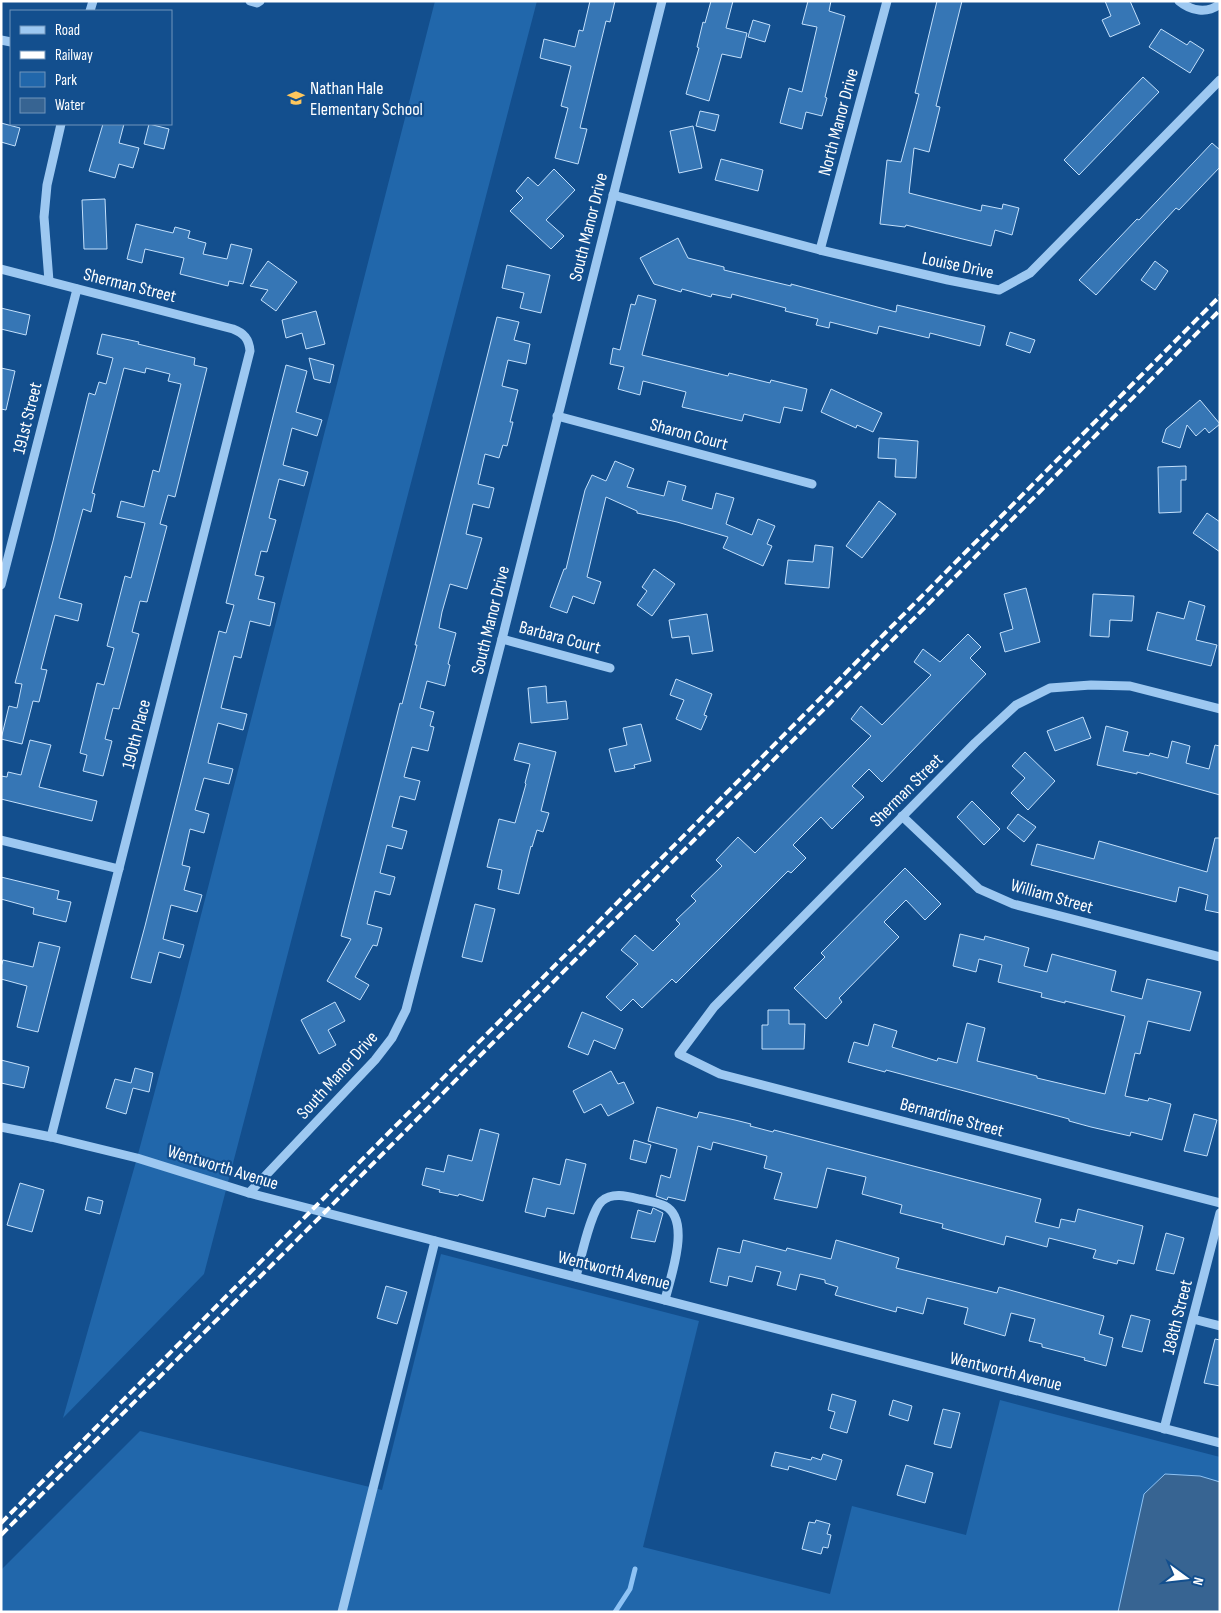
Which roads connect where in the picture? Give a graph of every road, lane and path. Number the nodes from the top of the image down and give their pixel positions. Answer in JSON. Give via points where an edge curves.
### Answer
{"nodes":[{"id":1,"x":250,"y":1,"type":"edge"},
{"id":2,"x":260,"y":1,"type":"edge"},
{"id":3,"x":662,"y":1,"type":"edge"},
{"id":4,"x":887,"y":1,"type":"edge"},
{"id":5,"x":1179,"y":1,"type":"edge"},
{"id":6,"x":1220,"y":4,"type":"edge"},
{"id":7,"x":1220,"y":80,"type":"edge"},
{"id":8,"x":61,"y":125,"type":"edge"},
{"id":9,"x":613,"y":195,"type":"junction"},
{"id":10,"x":820,"y":250,"type":"junction"},
{"id":11,"x":1,"y":269,"type":"edge"},
{"id":12,"x":49,"y":281,"type":"junction"},
{"id":13,"x":77,"y":289,"type":"junction"},
{"id":14,"x":248,"y":340,"type":"joint"},
{"id":15,"x":557,"y":416,"type":"junction"},
{"id":16,"x":812,"y":484,"type":"dead end"},
{"id":17,"x":1,"y":585,"type":"edge"},
{"id":18,"x":502,"y":638,"type":"junction"},
{"id":19,"x":610,"y":668,"type":"dead end"},
{"id":20,"x":1220,"y":709,"type":"edge"},
{"id":21,"x":902,"y":816,"type":"junction"},
{"id":22,"x":1,"y":840,"type":"edge"},
{"id":23,"x":119,"y":870,"type":"junction"},
{"id":24,"x":1220,"y":957,"type":"edge"},
{"id":25,"x":679,"y":1054,"type":"joint"},
{"id":26,"x":1,"y":1127,"type":"edge"},
{"id":27,"x":52,"y":1137,"type":"junction"},
{"id":28,"x":249,"y":1193,"type":"junction"},
{"id":29,"x":1220,"y":1203,"type":"edge"},
{"id":30,"x":1220,"y":1213,"type":"edge"},
{"id":31,"x":435,"y":1241,"type":"junction"},
{"id":32,"x":576,"y":1277,"type":"junction"},
{"id":33,"x":665,"y":1300,"type":"junction"},
{"id":34,"x":1193,"y":1319,"type":"junction"},
{"id":35,"x":1220,"y":1326,"type":"edge"},
{"id":36,"x":1164,"y":1428,"type":"junction"},
{"id":37,"x":1220,"y":1443,"type":"edge"},
{"id":38,"x":342,"y":1612,"type":"edge"}],
"edges":[{"from":1,"to":2,"type":"street"},
{"from":3,"to":9,"type":"street","name":"South Manor Drive"},
{"from":4,"to":10,"type":"street","name":"North Manor Drive"},
{"from":5,"to":6,"type":"street","via":[[1196,10],[1207,10]]},
{"from":7,"to":10,"type":"street","name":"Louise Drive","via":[[1030,273],[999,290]]},
{"from":8,"to":12,"type":"street","via":[[47,185],[44,217]]},
{"from":9,"to":10,"type":"street","name":"Louise Drive"},
{"from":9,"to":15,"type":"street","name":"South Manor Drive"},
{"from":11,"to":12,"type":"street","name":"Sherman Street"},
{"from":12,"to":13,"type":"street","name":"Sherman Street"},
{"from":13,"to":14,"type":"street","name":"Sherman Street","via":[[233,329]]},
{"from":13,"to":17,"type":"street","name":"191st Street"},
{"from":14,"to":23,"type":"street","name":"190th Place","via":[[250,351]]},
{"from":15,"to":16,"type":"street","name":"Sharon Court"},
{"from":15,"to":18,"type":"street","name":"South Manor Drive"},
{"from":18,"to":19,"type":"street","name":"Barbara Court"},
{"from":18,"to":28,"type":"street","name":"South Manor Drive","via":[[406,1010],[392,1038],[375,1060]]},
{"from":20,"to":21,"type":"street","name":"Sherman Street","via":[[1130,686],[1050,688],[1016,705]]},
{"from":21,"to":24,"type":"street","name":"William Street","via":[[979,889],[1005,901]]},
{"from":21,"to":25,"type":"street","name":"Sherman Street","via":[[714,1007]]},
{"from":22,"to":23,"type":"street"},
{"from":23,"to":27,"type":"street","name":"190th Place"},
{"from":25,"to":29,"type":"street","name":"Bernardine Street","via":[[720,1074]]},
{"from":26,"to":27,"type":"street","name":"Wentworth Avenue"},
{"from":27,"to":28,"type":"street","name":"Wentworth Avenue","via":[[137,1158]]},
{"from":28,"to":31,"type":"street","name":"Wentworth Avenue"},
{"from":30,"to":34,"type":"street","name":"188th Street"},
{"from":31,"to":32,"type":"street","name":"Wentworth Avenue"},
{"from":31,"to":38,"type":"street"},
{"from":32,"to":33,"type":"street","name":"Wentworth Avenue"},
{"from":32,"to":33,"type":"street","via":[[595,1212],[602,1201],[622,1195],[655,1202],[672,1212],[679,1235]]},
{"from":33,"to":36,"type":"street","name":"Wentworth Avenue"},
{"from":34,"to":35,"type":"street"},
{"from":34,"to":36,"type":"street","name":"188th Street"},
{"from":36,"to":37,"type":"street","name":"Wentworth Avenue"}]}
